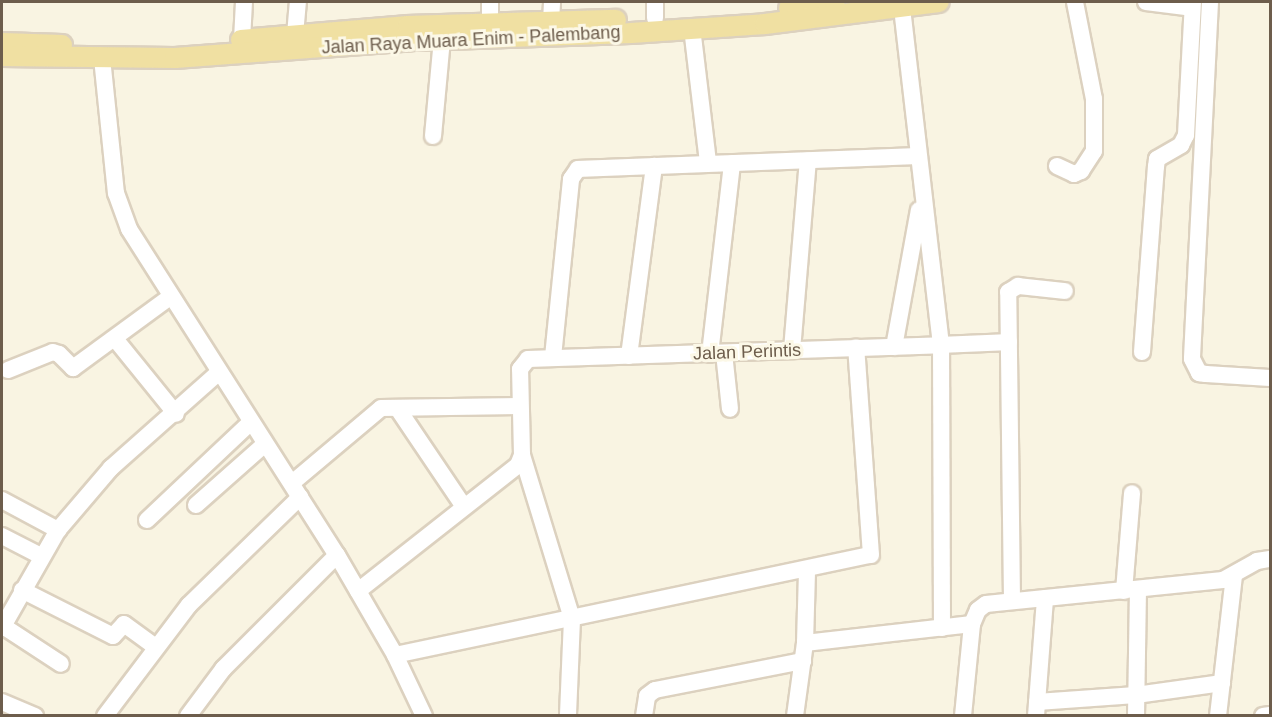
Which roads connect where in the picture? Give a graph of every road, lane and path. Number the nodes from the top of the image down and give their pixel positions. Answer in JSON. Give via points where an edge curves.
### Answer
{"nodes":[{"id":1,"x":244,"y":2,"type":"edge"},
{"id":2,"x":298,"y":2,"type":"edge"},
{"id":3,"x":490,"y":2,"type":"edge"},
{"id":4,"x":552,"y":2,"type":"edge"},
{"id":5,"x":835,"y":2,"type":"edge"},
{"id":6,"x":933,"y":2,"type":"edge"},
{"id":7,"x":1075,"y":2,"type":"edge"},
{"id":8,"x":1146,"y":2,"type":"edge"},
{"id":9,"x":1210,"y":2,"type":"edge"},
{"id":10,"x":1192,"y":4,"type":"edge"},
{"id":11,"x":902,"y":8,"type":"junction"},
{"id":12,"x":655,"y":10,"type":"edge"},
{"id":13,"x":551,"y":22,"type":"junction"},
{"id":14,"x":692,"y":28,"type":"junction"},
{"id":15,"x":490,"y":31,"type":"junction"},
{"id":16,"x":295,"y":35,"type":"junction"},
{"id":17,"x":442,"y":39,"type":"junction"},
{"id":18,"x":242,"y":40,"type":"junction"},
{"id":19,"x":2,"y":43,"type":"edge"},
{"id":20,"x":2,"y":56,"type":"edge"},
{"id":21,"x":102,"y":58,"type":"junction"},
{"id":22,"x":433,"y":136,"type":"dead end"},
{"id":23,"x":917,"y":156,"type":"junction"},
{"id":24,"x":808,"y":161,"type":"junction"},
{"id":25,"x":732,"y":163,"type":"junction"},
{"id":26,"x":708,"y":164,"type":"junction"},
{"id":27,"x":654,"y":166,"type":"junction"},
{"id":28,"x":1057,"y":166,"type":"dead end"},
{"id":29,"x":922,"y":193,"type":"junction"},
{"id":30,"x":1065,"y":291,"type":"dead end"},
{"id":31,"x":170,"y":297,"type":"junction"},
{"id":32,"x":116,"y":340,"type":"junction"},
{"id":33,"x":1009,"y":342,"type":"junction"},
{"id":34,"x":940,"y":345,"type":"junction"},
{"id":35,"x":894,"y":347,"type":"junction"},
{"id":36,"x":856,"y":348,"type":"junction"},
{"id":37,"x":792,"y":350,"type":"junction"},
{"id":38,"x":1142,"y":351,"type":"dead end"},
{"id":39,"x":717,"y":353,"type":"junction"},
{"id":40,"x":629,"y":356,"type":"junction"},
{"id":41,"x":553,"y":357,"type":"junction"},
{"id":42,"x":8,"y":370,"type":"dead end"},
{"id":43,"x":218,"y":373,"type":"junction"},
{"id":44,"x":1270,"y":378,"type":"edge"},
{"id":45,"x":520,"y":406,"type":"junction"},
{"id":46,"x":398,"y":409,"type":"junction"},
{"id":47,"x":730,"y":409,"type":"dead end"},
{"id":48,"x":176,"y":414,"type":"junction"},
{"id":49,"x":251,"y":423,"type":"junction"},
{"id":50,"x":265,"y":444,"type":"junction"},
{"id":51,"x":522,"y":455,"type":"junction"},
{"id":52,"x":296,"y":490,"type":"junction"},
{"id":53,"x":1132,"y":493,"type":"dead end"},
{"id":54,"x":2,"y":500,"type":"edge"},
{"id":55,"x":196,"y":505,"type":"dead end"},
{"id":56,"x":464,"y":507,"type":"junction"},
{"id":57,"x":147,"y":520,"type":"dead end"},
{"id":58,"x":58,"y":530,"type":"junction"},
{"id":59,"x":2,"y":536,"type":"edge"},
{"id":60,"x":338,"y":555,"type":"junction"},
{"id":61,"x":41,"y":556,"type":"junction"},
{"id":62,"x":1270,"y":559,"type":"edge"},
{"id":63,"x":807,"y":570,"type":"junction"},
{"id":64,"x":1234,"y":576,"type":"junction"},
{"id":65,"x":22,"y":590,"type":"junction"},
{"id":66,"x":358,"y":591,"type":"junction"},
{"id":67,"x":1131,"y":591,"type":"junction"},
{"id":68,"x":1045,"y":598,"type":"junction"},
{"id":69,"x":1012,"y":600,"type":"junction"},
{"id":70,"x":572,"y":619,"type":"junction"},
{"id":71,"x":972,"y":624,"type":"junction"},
{"id":72,"x":2,"y":627,"type":"edge"},
{"id":73,"x":942,"y":628,"type":"junction"},
{"id":74,"x":805,"y":643,"type":"junction"},
{"id":75,"x":156,"y":647,"type":"junction"},
{"id":76,"x":395,"y":656,"type":"junction"},
{"id":77,"x":803,"y":661,"type":"junction"},
{"id":78,"x":61,"y":664,"type":"dead end"},
{"id":79,"x":1222,"y":683,"type":"junction"},
{"id":80,"x":1136,"y":695,"type":"junction"},
{"id":81,"x":2,"y":702,"type":"edge"},
{"id":82,"x":1036,"y":709,"type":"edge"},
{"id":83,"x":1270,"y":715,"type":"edge"},
{"id":84,"x":35,"y":716,"type":"edge"},
{"id":85,"x":105,"y":716,"type":"edge"},
{"id":86,"x":188,"y":716,"type":"edge"},
{"id":87,"x":424,"y":716,"type":"edge"},
{"id":88,"x":568,"y":716,"type":"edge"},
{"id":89,"x":644,"y":716,"type":"edge"},
{"id":90,"x":795,"y":716,"type":"edge"},
{"id":91,"x":963,"y":716,"type":"edge"},
{"id":92,"x":1136,"y":716,"type":"edge"},
{"id":93,"x":1218,"y":716,"type":"edge"},
{"id":94,"x":1263,"y":716,"type":"edge"}],
"edges":[{"from":1,"to":18,"type":"street"},
{"from":2,"to":16,"type":"street"},
{"from":3,"to":15,"type":"street"},
{"from":4,"to":13,"type":"street"},
{"from":5,"to":12,"type":"main road","name":"Jalan Raya Muara Enim - Palembang"},
{"from":6,"to":11,"type":"main road","name":"Jalan Raya Muara Enim - Palembang"},
{"from":7,"to":28,"type":"street","via":[[1094,99],[1094,151],[1081,171],[1074,174]]},
{"from":8,"to":10,"type":"street"},
{"from":9,"to":44,"type":"street","via":[[1192,359],[1199,373],[1206,375]]},
{"from":10,"to":38,"type":"street","via":[[1186,135],[1181,145],[1157,159]]},
{"from":11,"to":14,"type":"main road","name":"Jalan Raya Muara Enim - Palembang"},
{"from":11,"to":23,"type":"street"},
{"from":12,"to":13,"type":"main road","name":"Jalan Raya Muara Enim - Palembang"},
{"from":13,"to":15,"type":"main road","name":"Jalan Raya Muara Enim - Palembang"},
{"from":14,"to":15,"type":"main road","name":"Jalan Raya Muara Enim - Palembang"},
{"from":14,"to":26,"type":"street"},
{"from":15,"to":16,"type":"main road","name":"Jalan Raya Muara Enim - Palembang"},
{"from":15,"to":17,"type":"main road","name":"Jalan Raya Muara Enim - Palembang"},
{"from":16,"to":18,"type":"main road","name":"Jalan Raya Muara Enim - Palembang"},
{"from":17,"to":21,"type":"main road","name":"Jalan Raya Muara Enim - Palembang","via":[[176,58]]},
{"from":17,"to":22,"type":"street"},
{"from":18,"to":19,"type":"main road","name":"Jalan Raya Muara Enim - Palembang","via":[[175,45]]},
{"from":20,"to":21,"type":"main road","name":"Jalan Raya Muara Enim - Palembang"},
{"from":21,"to":31,"type":"street","via":[[119,206]]},
{"from":23,"to":24,"type":"street"},
{"from":23,"to":29,"type":"street"},
{"from":24,"to":25,"type":"street"},
{"from":24,"to":37,"type":"street"},
{"from":25,"to":26,"type":"street"},
{"from":25,"to":39,"type":"street"},
{"from":26,"to":27,"type":"street"},
{"from":27,"to":40,"type":"street"},
{"from":27,"to":41,"type":"street","via":[[584,167],[572,176]]},
{"from":29,"to":34,"type":"street"},
{"from":29,"to":35,"type":"street"},
{"from":30,"to":33,"type":"street","via":[[1012,288],[1007,298]]},
{"from":31,"to":32,"type":"street"},
{"from":31,"to":43,"type":"street"},
{"from":32,"to":42,"type":"street","via":[[73,368],[53,352]]},
{"from":32,"to":48,"type":"street"},
{"from":33,"to":34,"type":"street","name":"Jalan Perintis"},
{"from":33,"to":69,"type":"street"},
{"from":34,"to":35,"type":"street","name":"Jalan Perintis"},
{"from":34,"to":73,"type":"street"},
{"from":35,"to":36,"type":"street","name":"Jalan Perintis"},
{"from":36,"to":37,"type":"street","name":"Jalan Perintis"},
{"from":36,"to":63,"type":"street","via":[[874,548],[871,555]]},
{"from":37,"to":39,"type":"street","name":"Jalan Perintis"},
{"from":39,"to":40,"type":"street","name":"Jalan Perintis"},
{"from":39,"to":47,"type":"street"},
{"from":40,"to":41,"type":"street","name":"Jalan Perintis"},
{"from":41,"to":45,"type":"street","name":"Jalan Perintis","via":[[528,359],[521,365]]},
{"from":43,"to":48,"type":"street"},
{"from":43,"to":49,"type":"street"},
{"from":45,"to":46,"type":"street"},
{"from":45,"to":51,"type":"street","name":"Jalan Perintis"},
{"from":46,"to":52,"type":"street","via":[[378,410]]},
{"from":46,"to":56,"type":"street"},
{"from":48,"to":58,"type":"street","via":[[111,468]]},
{"from":49,"to":50,"type":"street"},
{"from":49,"to":57,"type":"street"},
{"from":50,"to":52,"type":"street"},
{"from":50,"to":55,"type":"street"},
{"from":51,"to":56,"type":"street","via":[[514,469]]},
{"from":51,"to":70,"type":"street","name":"Jalan Perintis"},
{"from":52,"to":60,"type":"street"},
{"from":52,"to":75,"type":"street","via":[[189,605]]},
{"from":53,"to":67,"type":"street"},
{"from":54,"to":58,"type":"street"},
{"from":56,"to":66,"type":"street"},
{"from":58,"to":61,"type":"street"},
{"from":59,"to":61,"type":"street"},
{"from":60,"to":66,"type":"street"},
{"from":60,"to":86,"type":"street","via":[[223,669]]},
{"from":61,"to":65,"type":"street"},
{"from":62,"to":64,"type":"street","via":[[1257,561]]},
{"from":63,"to":70,"type":"street"},
{"from":63,"to":74,"type":"street"},
{"from":64,"to":67,"type":"street"},
{"from":64,"to":79,"type":"street"},
{"from":65,"to":72,"type":"street"},
{"from":65,"to":75,"type":"street","via":[[113,636],[124,624]]},
{"from":66,"to":76,"type":"street"},
{"from":67,"to":68,"type":"street"},
{"from":67,"to":80,"type":"street"},
{"from":68,"to":69,"type":"street"},
{"from":68,"to":82,"type":"street"},
{"from":69,"to":71,"type":"street","via":[[986,604],[978,610]]},
{"from":70,"to":76,"type":"street"},
{"from":70,"to":88,"type":"street","name":"Jalan Perintis"},
{"from":71,"to":73,"type":"street"},
{"from":71,"to":91,"type":"street"},
{"from":72,"to":78,"type":"street"},
{"from":73,"to":74,"type":"street"},
{"from":74,"to":77,"type":"street"},
{"from":75,"to":85,"type":"street"},
{"from":76,"to":87,"type":"street"},
{"from":77,"to":89,"type":"street","via":[[655,690],[647,696]]},
{"from":77,"to":90,"type":"street"},
{"from":79,"to":80,"type":"street"},
{"from":79,"to":93,"type":"street"},
{"from":80,"to":82,"type":"street"},
{"from":80,"to":92,"type":"street"},
{"from":81,"to":84,"type":"street"},
{"from":83,"to":94,"type":"street"}]}
